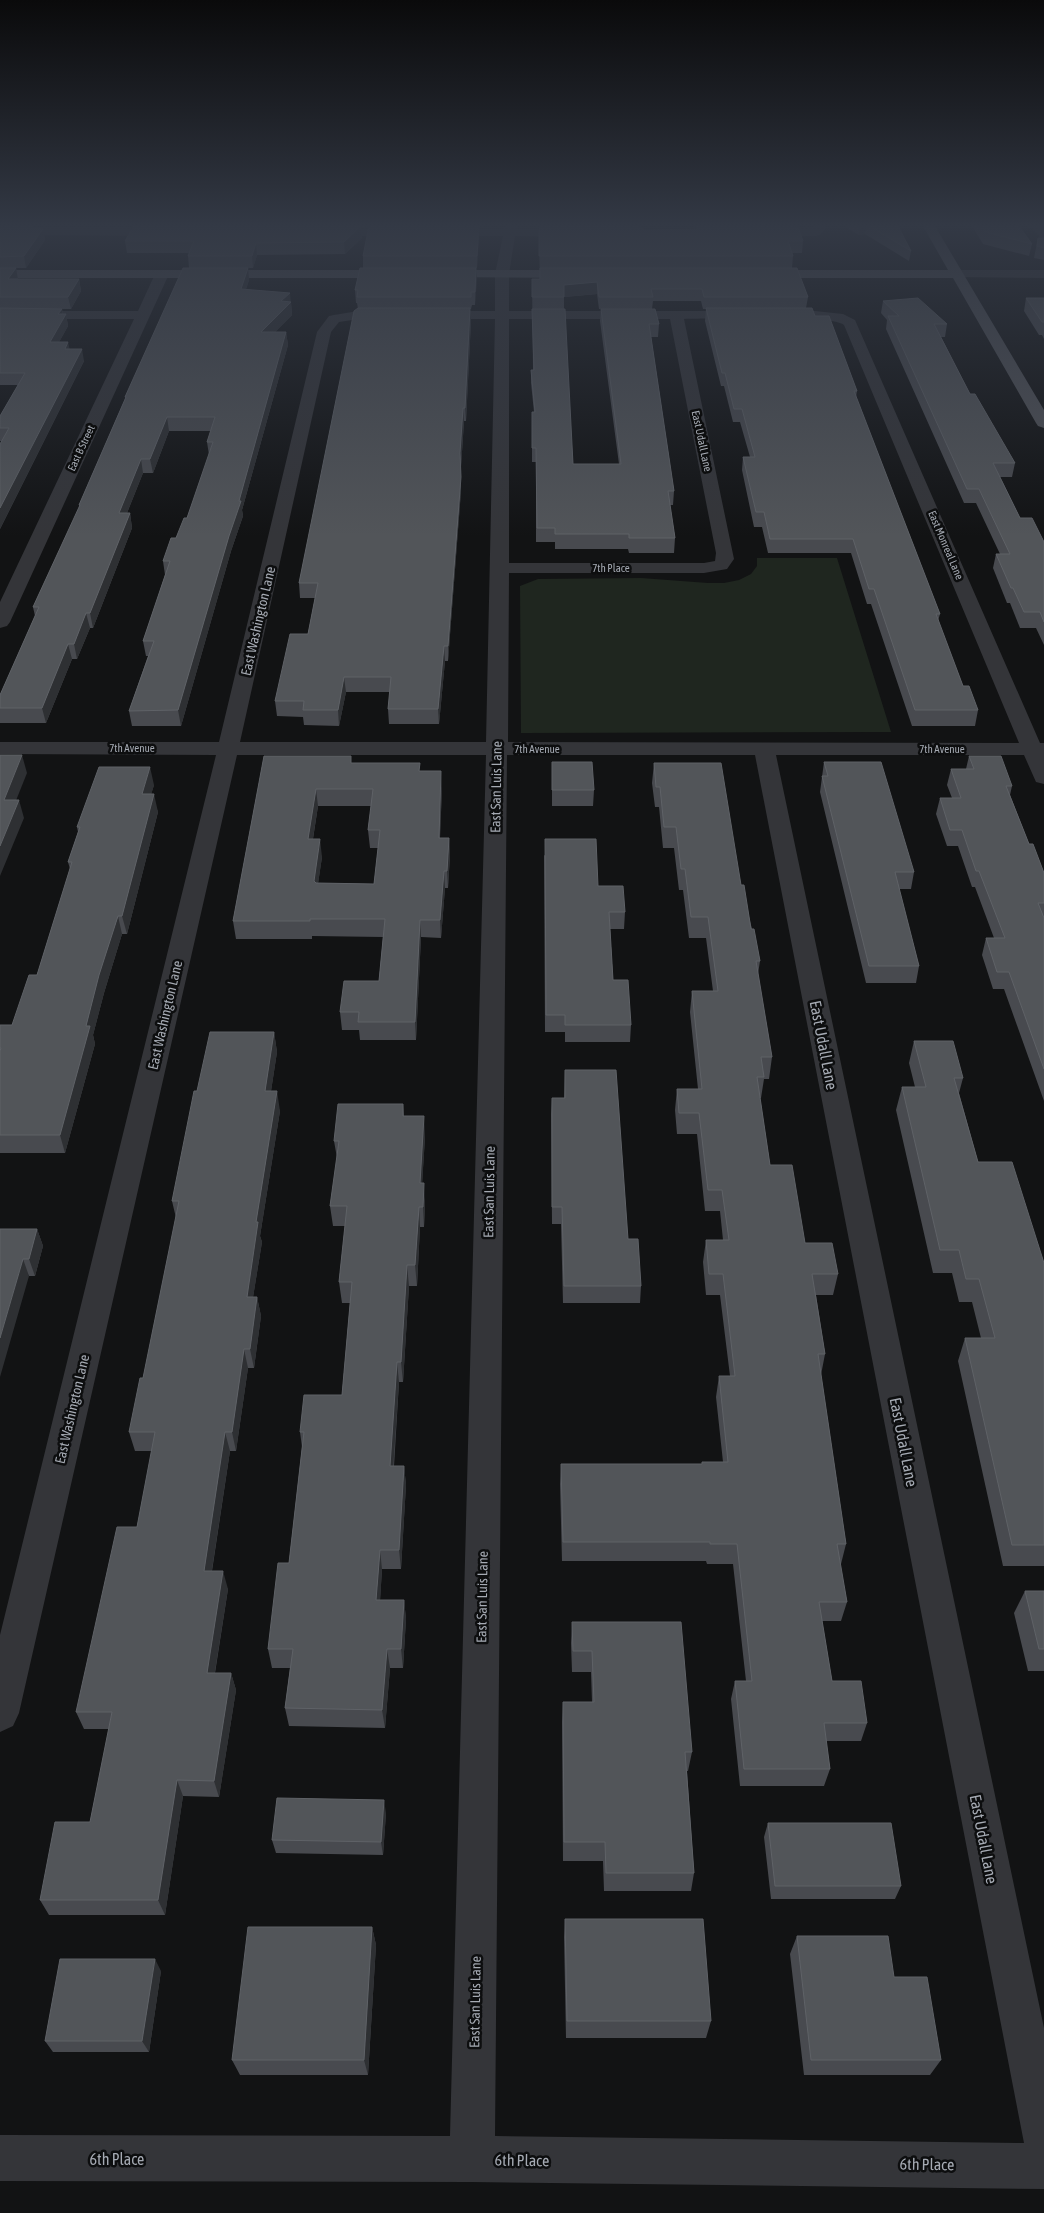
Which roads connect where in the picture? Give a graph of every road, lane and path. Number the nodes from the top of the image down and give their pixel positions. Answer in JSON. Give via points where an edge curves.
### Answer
{"nodes":[{"id":1,"x":136,"y":329,"type":"edge"},
{"id":2,"x":326,"y":329,"type":"edge"},
{"id":3,"x":502,"y":329,"type":"edge"},
{"id":4,"x":679,"y":329,"type":"edge"},
{"id":5,"x":854,"y":329,"type":"edge"},
{"id":6,"x":990,"y":329,"type":"edge"},
{"id":7,"x":1044,"y":423,"type":"edge"},
{"id":8,"x":721,"y":565,"type":"joint"},
{"id":9,"x":500,"y":568,"type":"junction"},
{"id":10,"x":0,"y":622,"type":"edge"},
{"id":11,"x":0,"y":748,"type":"edge"},
{"id":12,"x":228,"y":748,"type":"junction"},
{"id":13,"x":496,"y":749,"type":"junction"},
{"id":14,"x":764,"y":749,"type":"junction"},
{"id":15,"x":1038,"y":749,"type":"edge"},
{"id":16,"x":1044,"y":777,"type":"edge"},
{"id":17,"x":0,"y":1713,"type":"edge"},
{"id":18,"x":1044,"y":2136,"type":"edge"},
{"id":19,"x":0,"y":2158,"type":"edge"},
{"id":20,"x":472,"y":2159,"type":"junction"},
{"id":21,"x":1044,"y":2166,"type":"edge"}],
"edges":[{"from":1,"to":10,"type":"street","name":"East B Street"},
{"from":2,"to":12,"type":"street","name":"East Washington Lane"},
{"from":3,"to":9,"type":"street","name":"East San Luis Lane"},
{"from":4,"to":8,"type":"street","name":"East Udall Lane","via":[[725,553]]},
{"from":5,"to":15,"type":"street","name":"East Monreal Lane"},
{"from":6,"to":7,"type":"main road"},
{"from":8,"to":9,"type":"street","name":"7th Place","via":[[704,568]]},
{"from":9,"to":13,"type":"street","name":"East San Luis Lane"},
{"from":11,"to":12,"type":"street","name":"7th Avenue"},
{"from":12,"to":13,"type":"street","name":"7th Avenue"},
{"from":12,"to":17,"type":"street","name":"East Washington Lane"},
{"from":13,"to":14,"type":"street","name":"7th Avenue"},
{"from":13,"to":20,"type":"street","name":"East San Luis Lane"},
{"from":14,"to":15,"type":"street","name":"7th Avenue"},
{"from":14,"to":18,"type":"street","name":"East Udall Lane"},
{"from":15,"to":16,"type":"street","name":"East Monreal Lane"},
{"from":19,"to":20,"type":"street","name":"6th Place"},
{"from":20,"to":21,"type":"street","name":"6th Place"}]}
